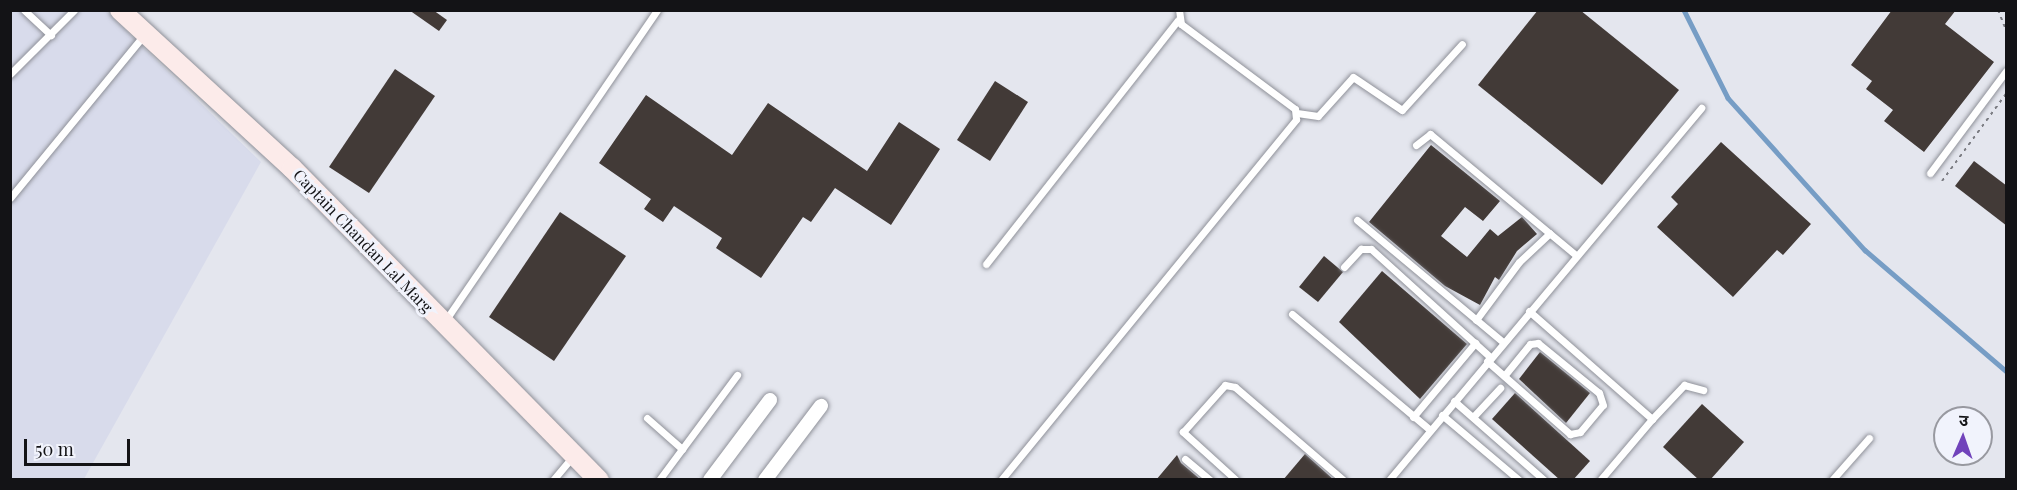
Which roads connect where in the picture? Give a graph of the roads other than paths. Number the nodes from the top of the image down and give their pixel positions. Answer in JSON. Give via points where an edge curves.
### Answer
{"nodes":[{"id":1,"x":24,"y":10,"type":"edge"},
{"id":2,"x":74,"y":10,"type":"edge"},
{"id":3,"x":120,"y":10,"type":"edge"},
{"id":4,"x":657,"y":10,"type":"edge"},
{"id":5,"x":1179,"y":10,"type":"edge"},
{"id":6,"x":1178,"y":20,"type":"junction"},
{"id":7,"x":51,"y":35,"type":"junction"},
{"id":8,"x":144,"y":35,"type":"junction"},
{"id":9,"x":1462,"y":44,"type":"dead end"},
{"id":10,"x":2006,"y":71,"type":"edge"},
{"id":11,"x":10,"y":74,"type":"edge"},
{"id":12,"x":1701,"y":108,"type":"dead end"},
{"id":13,"x":1297,"y":113,"type":"junction"},
{"id":14,"x":1416,"y":145,"type":"dead end"},
{"id":15,"x":1930,"y":173,"type":"dead end"},
{"id":16,"x":10,"y":198,"type":"edge"},
{"id":17,"x":1357,"y":220,"type":"dead end"},
{"id":18,"x":1550,"y":233,"type":"junction"},
{"id":19,"x":1576,"y":255,"type":"junction"},
{"id":20,"x":986,"y":264,"type":"dead end"},
{"id":21,"x":1344,"y":267,"type":"dead end"},
{"id":22,"x":1529,"y":311,"type":"junction"},
{"id":23,"x":1292,"y":314,"type":"dead end"},
{"id":24,"x":1476,"y":320,"type":"junction"},
{"id":25,"x":444,"y":323,"type":"junction"},
{"id":26,"x":1503,"y":342,"type":"junction"},
{"id":27,"x":1475,"y":343,"type":"junction"},
{"id":28,"x":1489,"y":359,"type":"junction"},
{"id":29,"x":737,"y":375,"type":"dead end"},
{"id":30,"x":1504,"y":376,"type":"junction"},
{"id":31,"x":1500,"y":388,"type":"dead end"},
{"id":32,"x":1703,"y":390,"type":"dead end"},
{"id":33,"x":770,"y":400,"type":"dead end"},
{"id":34,"x":1454,"y":401,"type":"junction"},
{"id":35,"x":821,"y":406,"type":"dead end"},
{"id":36,"x":1442,"y":415,"type":"junction"},
{"id":37,"x":1413,"y":417,"type":"junction"},
{"id":38,"x":1473,"y":417,"type":"junction"},
{"id":39,"x":647,"y":418,"type":"dead end"},
{"id":40,"x":1652,"y":419,"type":"junction"},
{"id":41,"x":1430,"y":430,"type":"junction"},
{"id":42,"x":1869,"y":438,"type":"dead end"},
{"id":43,"x":682,"y":449,"type":"junction"},
{"id":44,"x":574,"y":455,"type":"junction"},
{"id":45,"x":1185,"y":459,"type":"dead end"},
{"id":46,"x":553,"y":480,"type":"edge"},
{"id":47,"x":599,"y":480,"type":"edge"},
{"id":48,"x":659,"y":480,"type":"edge"},
{"id":49,"x":710,"y":480,"type":"edge"},
{"id":50,"x":765,"y":480,"type":"edge"},
{"id":51,"x":1001,"y":480,"type":"edge"},
{"id":52,"x":1210,"y":480,"type":"edge"},
{"id":53,"x":1236,"y":480,"type":"edge"},
{"id":54,"x":1343,"y":480,"type":"edge"},
{"id":55,"x":1389,"y":480,"type":"edge"},
{"id":56,"x":1519,"y":480,"type":"edge"},
{"id":57,"x":1544,"y":480,"type":"edge"},
{"id":58,"x":1600,"y":480,"type":"edge"},
{"id":59,"x":1832,"y":480,"type":"edge"}],
"edges":[{"from":1,"to":7,"type":"lane"},
{"from":2,"to":7,"type":"lane"},
{"from":3,"to":8,"type":"street","name":"Captain Chandan Lal Marg"},
{"from":4,"to":25,"type":"lane"},
{"from":5,"to":6,"type":"lane"},
{"from":6,"to":13,"type":"lane"},
{"from":6,"to":20,"type":"lane"},
{"from":7,"to":11,"type":"lane"},
{"from":8,"to":16,"type":"lane"},
{"from":8,"to":25,"type":"street","name":"Captain Chandan Lal Marg","via":[[292,168]]},
{"from":9,"to":13,"type":"lane","via":[[1402,110],[1353,77],[1318,116]]},
{"from":10,"to":15,"type":"lane"},
{"from":12,"to":19,"type":"lane"},
{"from":13,"to":51,"type":"lane","via":[[1292,126]]},
{"from":14,"to":18,"type":"lane","via":[[1430,134]]},
{"from":17,"to":24,"type":"lane"},
{"from":18,"to":19,"type":"lane"},
{"from":18,"to":24,"type":"lane","via":[[1519,262]]},
{"from":19,"to":22,"type":"lane"},
{"from":21,"to":27,"type":"lane","via":[[1361,249],[1371,249]]},
{"from":22,"to":26,"type":"lane"},
{"from":22,"to":40,"type":"lane"},
{"from":23,"to":37,"type":"lane"},
{"from":24,"to":26,"type":"lane"},
{"from":25,"to":44,"type":"street","name":"Captain Chandan Lal Marg"},
{"from":26,"to":28,"type":"lane"},
{"from":27,"to":28,"type":"lane"},
{"from":27,"to":37,"type":"lane"},
{"from":28,"to":30,"type":"lane"},
{"from":28,"to":34,"type":"lane"},
{"from":29,"to":43,"type":"lane"},
{"from":30,"to":30,"type":"lane","via":[[1575,435],[1603,405],[1599,393],[1534,342]]},
{"from":31,"to":38,"type":"lane"},
{"from":32,"to":40,"type":"lane","via":[[1684,385]]},
{"from":33,"to":49,"type":"street"},
{"from":34,"to":36,"type":"lane"},
{"from":34,"to":38,"type":"lane"},
{"from":35,"to":50,"type":"street"},
{"from":36,"to":41,"type":"lane"},
{"from":36,"to":56,"type":"lane"},
{"from":37,"to":41,"type":"lane"},
{"from":38,"to":57,"type":"lane"},
{"from":39,"to":43,"type":"lane"},
{"from":40,"to":58,"type":"lane"},
{"from":41,"to":55,"type":"lane"},
{"from":42,"to":59,"type":"lane"},
{"from":43,"to":48,"type":"lane"},
{"from":44,"to":46,"type":"lane"},
{"from":44,"to":47,"type":"street","name":"Captain Chandan Lal Marg"},
{"from":45,"to":52,"type":"lane"},
{"from":53,"to":54,"type":"lane","via":[[1183,432],[1225,385],[1235,387]]}]}
